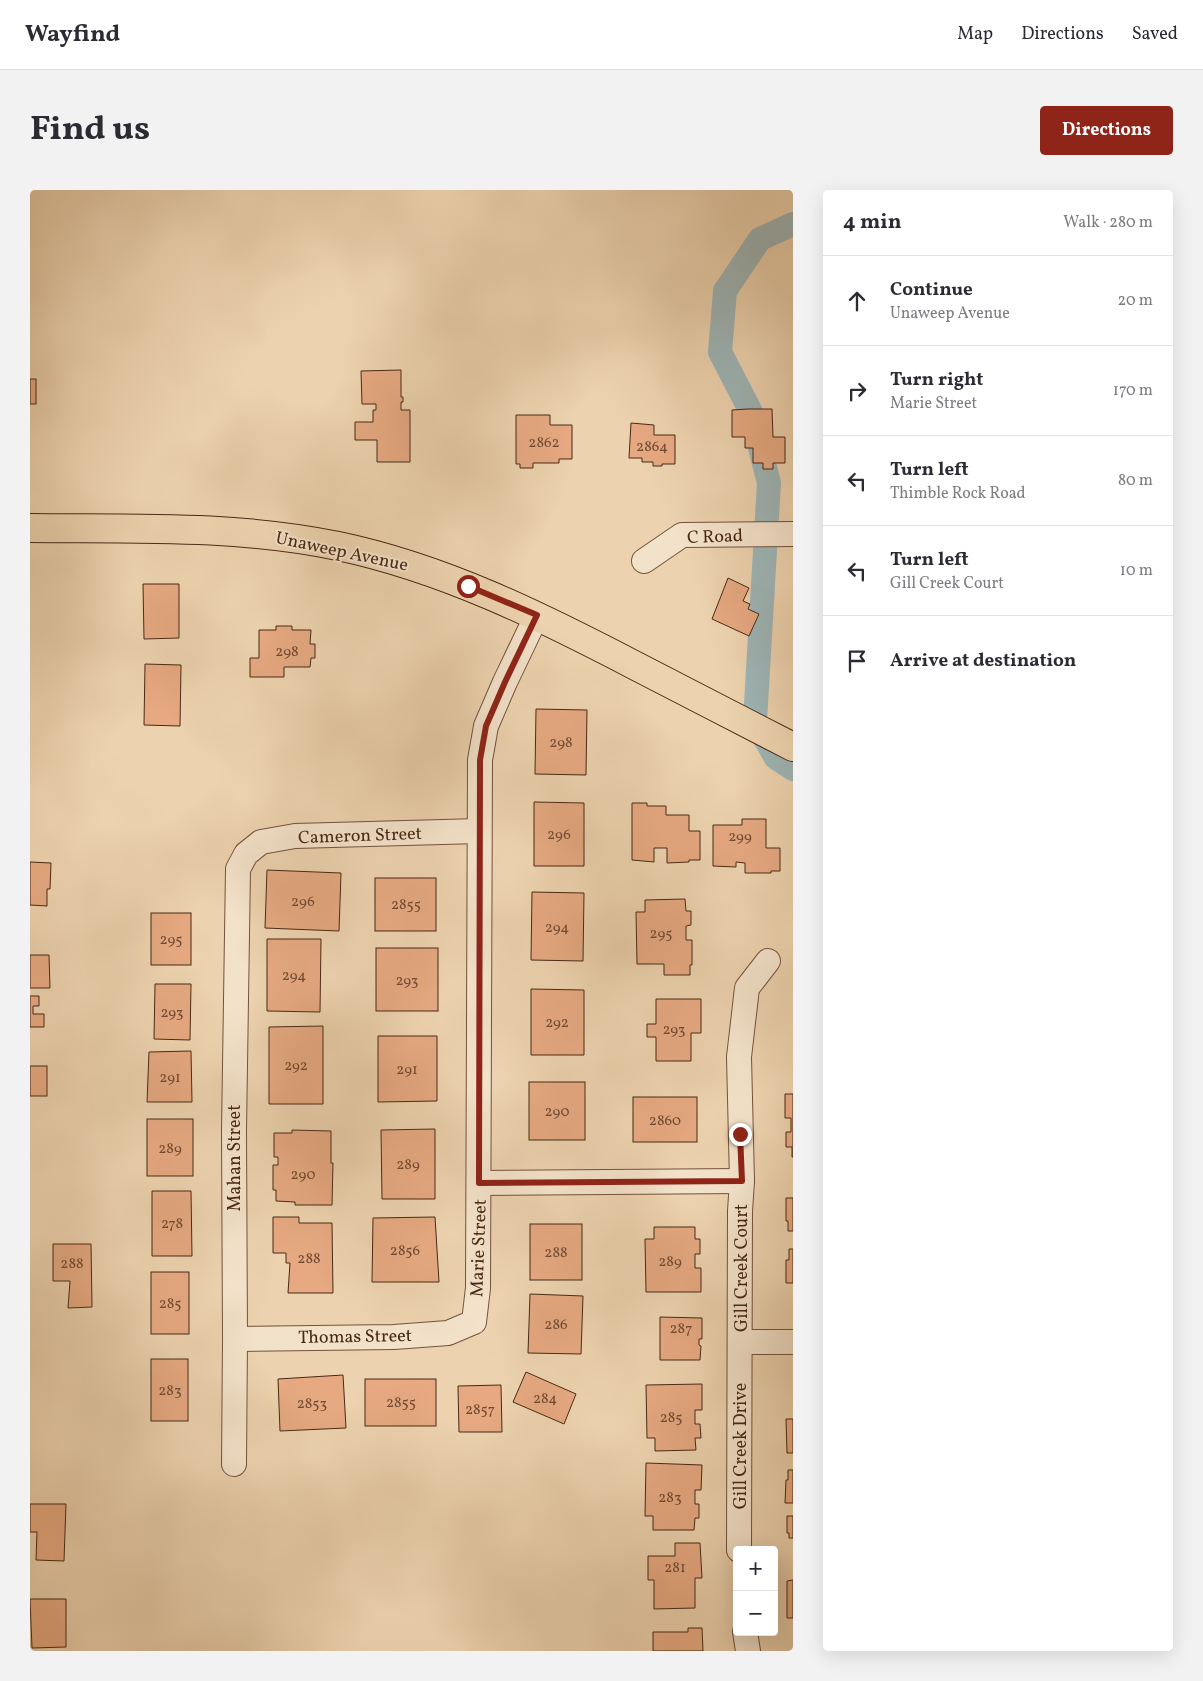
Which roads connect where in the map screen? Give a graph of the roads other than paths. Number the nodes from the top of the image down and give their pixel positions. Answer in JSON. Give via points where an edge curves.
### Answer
{"nodes":[{"id":1,"x":30,"y":528,"type":"edge"},
{"id":2,"x":793,"y":534,"type":"edge"},
{"id":3,"x":644,"y":561,"type":"dead end"},
{"id":4,"x":537,"y":615,"type":"junction"},
{"id":5,"x":793,"y":747,"type":"edge"},
{"id":6,"x":479,"y":831,"type":"junction"},
{"id":7,"x":246,"y":854,"type":"joint"},
{"id":8,"x":768,"y":961,"type":"dead end"},
{"id":9,"x":742,"y":1181,"type":"junction"},
{"id":10,"x":479,"y":1183,"type":"junction"},
{"id":11,"x":474,"y":1322,"type":"joint"},
{"id":12,"x":235,"y":1339,"type":"junction"},
{"id":13,"x":741,"y":1342,"type":"junction"},
{"id":14,"x":793,"y":1342,"type":"edge"},
{"id":15,"x":234,"y":1464,"type":"dead end"},
{"id":16,"x":739,"y":1546,"type":"edge"},
{"id":17,"x":745,"y":1636,"type":"edge"},
{"id":18,"x":748,"y":1651,"type":"edge"}],
"edges":[{"from":1,"to":4,"type":"main road","name":"Unaweep Avenue","via":[[257,533],[337,546],[402,562]]},
{"from":2,"to":3,"type":"street","name":"C Road","via":[[682,535]]},
{"from":4,"to":5,"type":"main road","name":"Unaweep Avenue"},
{"from":4,"to":6,"type":"street","name":"Marie Street","via":[[486,726],[480,760]]},
{"from":6,"to":7,"type":"street","name":"Cameron Street","via":[[295,836],[261,842]]},
{"from":6,"to":10,"type":"street","name":"Marie Street"},
{"from":7,"to":12,"type":"street","name":"Mahan Street","via":[[238,869]]},
{"from":8,"to":9,"type":"street","name":"Gill Creek Court","via":[[747,988],[739,1057]]},
{"from":9,"to":10,"type":"street"},
{"from":9,"to":13,"type":"street","name":"Gill Creek Court"},
{"from":10,"to":11,"type":"street","name":"Marie Street","via":[[478,1288]]},
{"from":11,"to":12,"type":"street","name":"Thomas Street","via":[[448,1333]]},
{"from":12,"to":15,"type":"street","name":"Mahan Street"},
{"from":13,"to":14,"type":"street"},
{"from":13,"to":16,"type":"street","name":"Gill Creek Drive"},
{"from":17,"to":18,"type":"street"}]}
